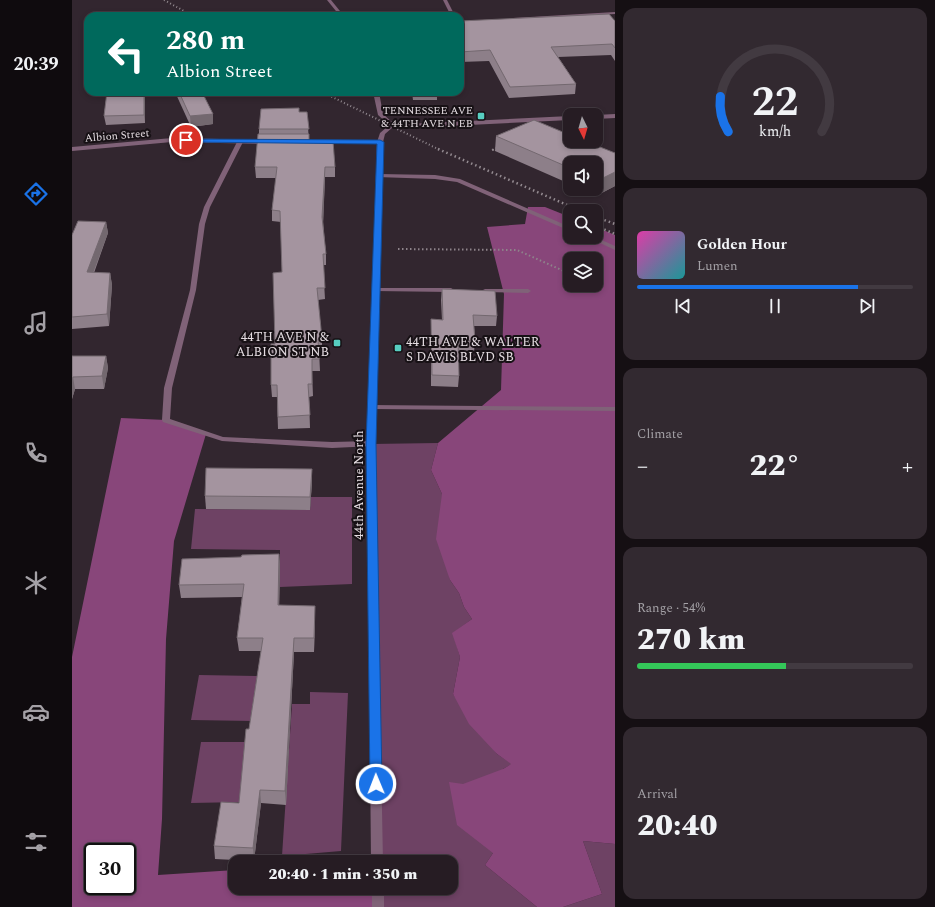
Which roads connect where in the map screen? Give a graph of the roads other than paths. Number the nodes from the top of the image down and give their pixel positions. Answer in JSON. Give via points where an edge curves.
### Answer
{"nodes":[{"id":1,"x":328,"y":0,"type":"edge"},
{"id":2,"x":445,"y":0,"type":"edge"},
{"id":3,"x":338,"y":12,"type":"edge"},
{"id":4,"x":451,"y":12,"type":"edge"},
{"id":5,"x":615,"y":13,"type":"edge"},
{"id":6,"x":508,"y":19,"type":"edge"},
{"id":7,"x":377,"y":96,"type":"edge"},
{"id":8,"x":615,"y":116,"type":"edge"},
{"id":9,"x":603,"y":117,"type":"edge"},
{"id":10,"x":563,"y":118,"type":"edge"},
{"id":11,"x":390,"y":123,"type":"junction"},
{"id":12,"x":240,"y":142,"type":"junction"},
{"id":13,"x":277,"y":142,"type":"edge"},
{"id":14,"x":314,"y":142,"type":"edge"},
{"id":15,"x":380,"y":142,"type":"junction"},
{"id":16,"x":72,"y":149,"type":"edge"},
{"id":17,"x":380,"y":176,"type":"junction"},
{"id":18,"x":563,"y":226,"type":"edge"},
{"id":19,"x":603,"y":243,"type":"edge"},
{"id":20,"x":615,"y":248,"type":"edge"},
{"id":21,"x":376,"y":290,"type":"junction"},
{"id":22,"x":460,"y":290,"type":"edge"},
{"id":23,"x":475,"y":291,"type":"edge"},
{"id":24,"x":528,"y":291,"type":"dead end"},
{"id":25,"x":372,"y":407,"type":"junction"},
{"id":26,"x":615,"y":408,"type":"edge"},
{"id":27,"x":371,"y":444,"type":"junction"},
{"id":28,"x":377,"y":855,"type":"edge"},
{"id":29,"x":378,"y":895,"type":"edge"},
{"id":30,"x":378,"y":907,"type":"edge"}],
"edges":[{"from":1,"to":3,"type":"street"},
{"from":2,"to":4,"type":"street"},
{"from":5,"to":6,"type":"street"},
{"from":7,"to":11,"type":"street","via":[[381,115]]},
{"from":8,"to":9,"type":"street"},
{"from":10,"to":11,"type":"street","via":[[407,126]]},
{"from":11,"to":15,"type":"street"},
{"from":12,"to":13,"type":"street","name":"Albion Street"},
{"from":12,"to":16,"type":"street","name":"Albion Street","via":[[172,140]]},
{"from":12,"to":27,"type":"street","via":[[207,207],[202,224],[193,290],[168,388],[166,420],[222,439],[332,445]]},
{"from":14,"to":15,"type":"street"},
{"from":15,"to":17,"type":"street","name":"44th Avenue North"},
{"from":17,"to":18,"type":"street","via":[[458,180]]},
{"from":17,"to":21,"type":"street","name":"44th Avenue North"},
{"from":19,"to":20,"type":"street"},
{"from":21,"to":22,"type":"street"},
{"from":21,"to":25,"type":"street","name":"44th Avenue North"},
{"from":23,"to":24,"type":"street"},
{"from":25,"to":26,"type":"street"},
{"from":25,"to":27,"type":"street","name":"44th Avenue North"},
{"from":27,"to":28,"type":"street","name":"44th Avenue North"},
{"from":29,"to":30,"type":"street"}]}
